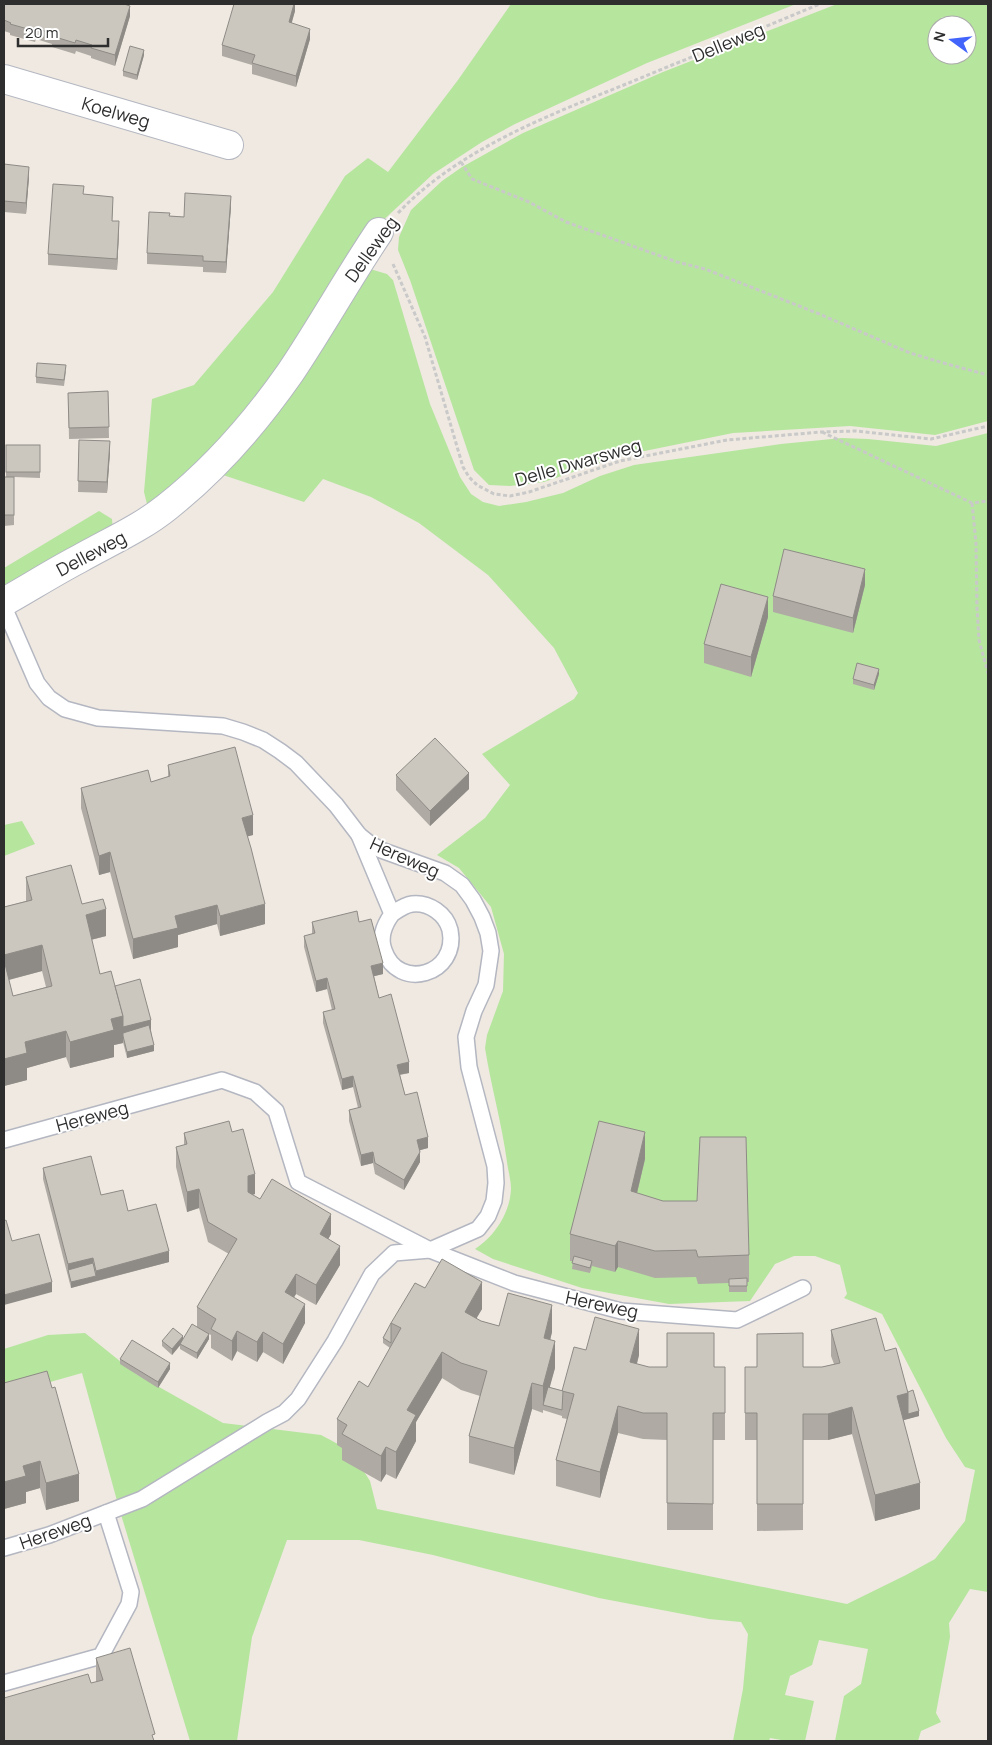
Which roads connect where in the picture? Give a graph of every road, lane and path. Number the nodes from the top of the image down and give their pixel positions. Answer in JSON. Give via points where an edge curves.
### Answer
{"nodes":[{"id":1,"x":820,"y":4,"type":"edge"},
{"id":2,"x":4,"y":79,"type":"edge"},
{"id":3,"x":229,"y":145,"type":"dead end"},
{"id":4,"x":462,"y":162,"type":"junction"},
{"id":5,"x":380,"y":232,"type":"junction"},
{"id":6,"x":988,"y":375,"type":"edge"},
{"id":7,"x":988,"y":426,"type":"edge"},
{"id":8,"x":821,"y":432,"type":"junction"},
{"id":9,"x":988,"y":501,"type":"edge"},
{"id":10,"x":972,"y":503,"type":"junction"},
{"id":11,"x":4,"y":602,"type":"edge"},
{"id":12,"x":4,"y":608,"type":"edge"},
{"id":13,"x":988,"y":673,"type":"edge"},
{"id":14,"x":359,"y":835,"type":"junction"},
{"id":15,"x":392,"y":914,"type":"junction"},
{"id":16,"x":4,"y":1140,"type":"edge"},
{"id":17,"x":430,"y":1250,"type":"junction"},
{"id":18,"x":803,"y":1288,"type":"dead end"},
{"id":19,"x":106,"y":1513,"type":"junction"},
{"id":20,"x":4,"y":1548,"type":"edge"},
{"id":21,"x":4,"y":1683,"type":"edge"}],
"edges":[{"from":1,"to":4,"type":"path","name":"Delleweg","via":[[551,114]]},
{"from":2,"to":3,"type":"street","name":"Koelweg"},
{"from":4,"to":5,"type":"path","name":"Delleweg","via":[[406,204]]},
{"from":4,"to":6,"type":"path","via":[[472,179],[529,202],[566,222],[705,269],[910,353]]},
{"from":5,"to":8,"type":"path","name":"Delle Dwarsweg","via":[[425,336],[464,467],[477,486],[494,494],[510,496],[529,492],[620,461],[717,442]]},
{"from":5,"to":11,"type":"street","name":"Delleweg","via":[[290,373],[252,423],[202,476],[136,529]]},
{"from":7,"to":8,"type":"path","name":"Delle Dwarsweg","via":[[931,439],[856,431]]},
{"from":8,"to":10,"type":"path"},
{"from":9,"to":10,"type":"path"},
{"from":10,"to":13,"type":"path","via":[[979,640]]},
{"from":12,"to":14,"type":"lane","name":"Hereweg","via":[[37,683],[49,698],[65,709],[98,718],[223,726],[243,732],[296,763],[336,804]]},
{"from":14,"to":15,"type":"lane"},
{"from":14,"to":17,"type":"lane","name":"Hereweg","via":[[380,850],[445,873],[462,885],[473,900],[488,933],[490,951],[486,985],[466,1037],[469,1067],[495,1166],[494,1201],[478,1229]]},
{"from":15,"to":15,"type":"lane","via":[[412,904],[435,909],[444,917],[450,933],[450,950],[436,969],[414,975],[393,966],[382,946],[385,924]]},
{"from":16,"to":17,"type":"lane","name":"Hereweg","via":[[222,1080],[255,1092],[276,1111],[298,1182]]},
{"from":17,"to":18,"type":"lane","name":"Hereweg","via":[[514,1283],[620,1311],[737,1320]]},
{"from":17,"to":19,"type":"lane","name":"Hereweg","via":[[394,1253],[372,1274],[335,1341],[298,1399],[284,1413],[142,1499]]},
{"from":19,"to":20,"type":"lane","name":"Hereweg"},
{"from":19,"to":21,"type":"lane","name":"Hereweg","via":[[130,1592],[130,1604],[101,1656]]}]}
